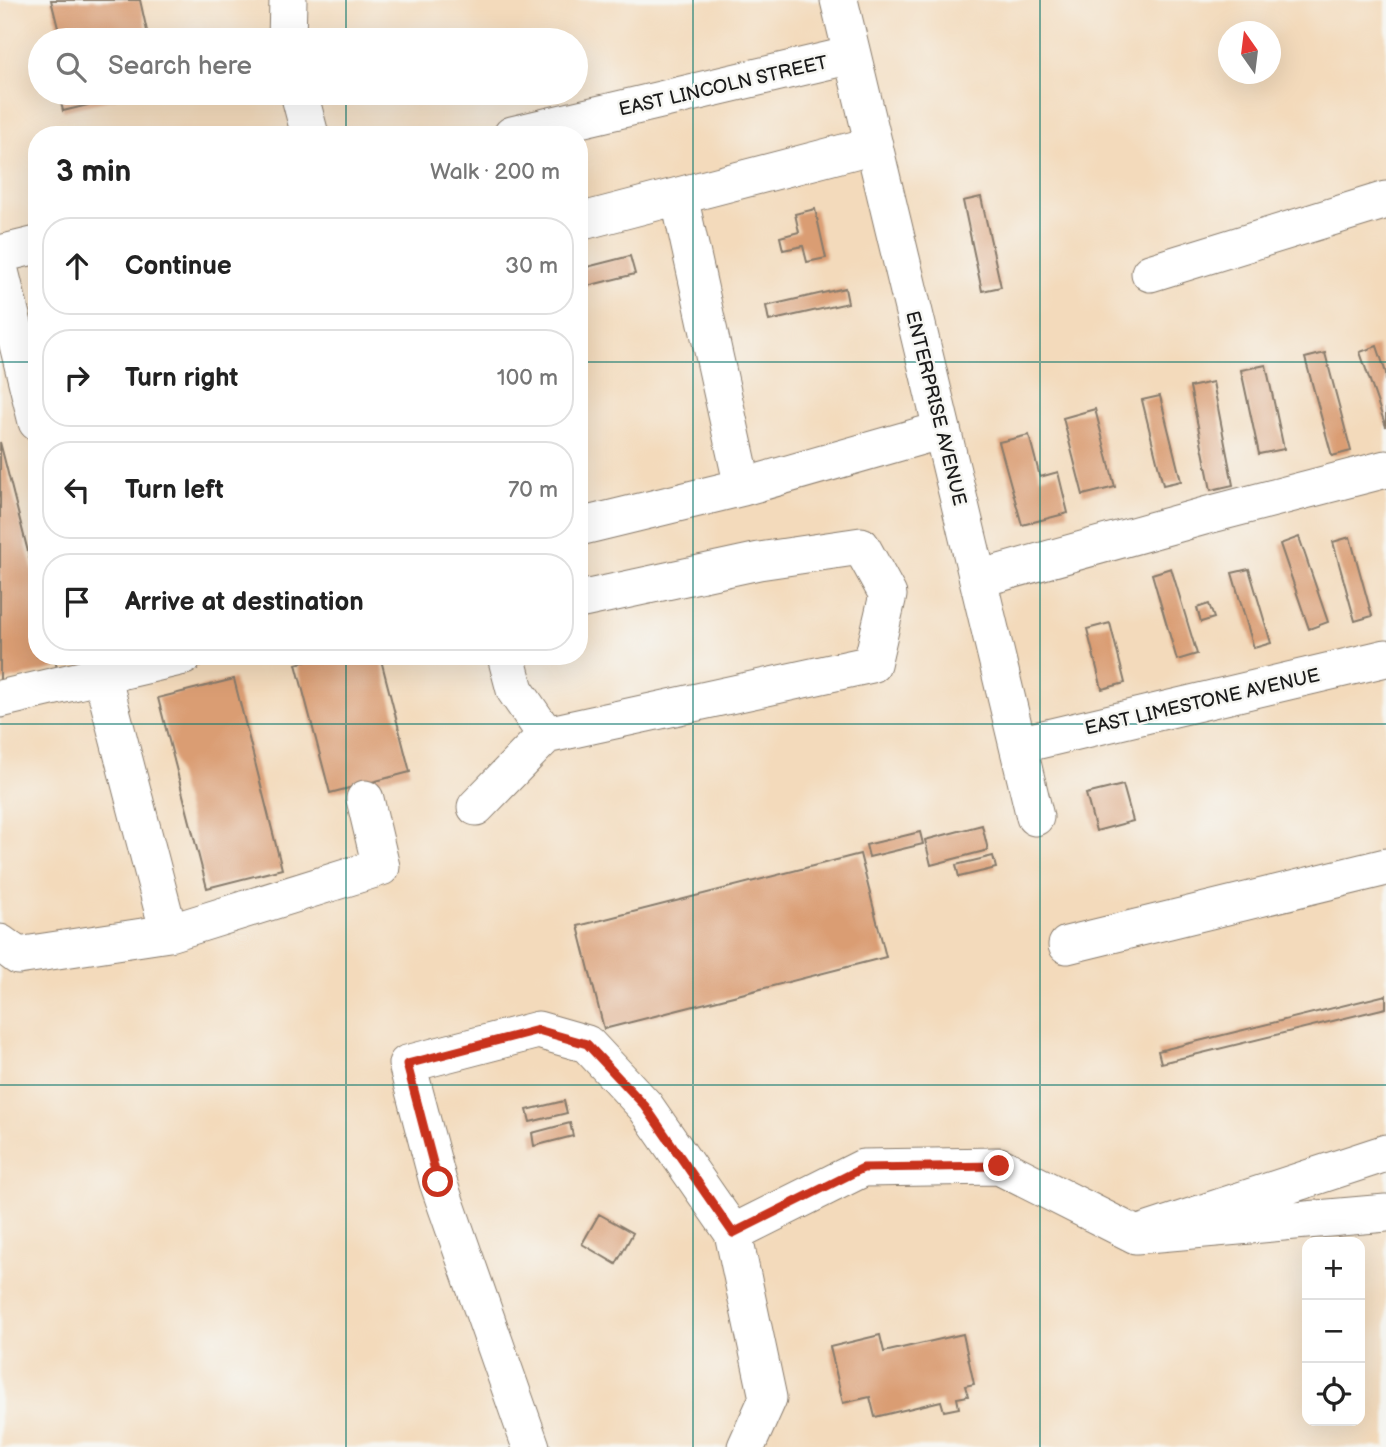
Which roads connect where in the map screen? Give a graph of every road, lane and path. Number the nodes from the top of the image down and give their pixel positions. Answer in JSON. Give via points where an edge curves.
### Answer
{"nodes":[{"id":1,"x":288,"y":0,"type":"edge"},
{"id":2,"x":839,"y":0,"type":"edge"},
{"id":3,"x":287,"y":28,"type":"edge"},
{"id":4,"x":852,"y":55,"type":"junction"},
{"id":5,"x":302,"y":105,"type":"edge"},
{"id":6,"x":308,"y":126,"type":"edge"},
{"id":7,"x":550,"y":126,"type":"edge"},
{"id":8,"x":874,"y":145,"type":"junction"},
{"id":9,"x":679,"y":196,"type":"junction"},
{"id":10,"x":1386,"y":200,"type":"edge"},
{"id":11,"x":588,"y":220,"type":"edge"},
{"id":12,"x":28,"y":248,"type":"edge"},
{"id":13,"x":0,"y":254,"type":"edge"},
{"id":14,"x":0,"y":271,"type":"edge"},
{"id":15,"x":1150,"y":273,"type":"dead end"},
{"id":16,"x":28,"y":385,"type":"edge"},
{"id":17,"x":942,"y":430,"type":"junction"},
{"id":18,"x":1386,"y":469,"type":"edge"},
{"id":19,"x":743,"y":487,"type":"junction"},
{"id":20,"x":588,"y":525,"type":"edge"},
{"id":21,"x":978,"y":579,"type":"junction"},
{"id":22,"x":588,"y":598,"type":"edge"},
{"id":23,"x":1386,"y":658,"type":"edge"},
{"id":24,"x":508,"y":665,"type":"edge"},
{"id":25,"x":100,"y":666,"type":"edge"},
{"id":26,"x":0,"y":699,"type":"edge"},
{"id":27,"x":546,"y":735,"type":"junction"},
{"id":28,"x":1018,"y":745,"type":"junction"},
{"id":29,"x":365,"y":799,"type":"dead end"},
{"id":30,"x":476,"y":807,"type":"dead end"},
{"id":31,"x":1035,"y":817,"type":"dead end"},
{"id":32,"x":1386,"y":866,"type":"edge"},
{"id":33,"x":169,"y":933,"type":"junction"},
{"id":34,"x":0,"y":943,"type":"edge"},
{"id":35,"x":1067,"y":945,"type":"dead end"},
{"id":36,"x":1386,"y":1153,"type":"edge"},
{"id":37,"x":1386,"y":1213,"type":"edge"},
{"id":38,"x":733,"y":1233,"type":"junction"},
{"id":39,"x":1136,"y":1235,"type":"junction"},
{"id":40,"x":531,"y":1447,"type":"edge"},
{"id":41,"x":746,"y":1447,"type":"edge"}],
"edges":[{"from":1,"to":3,"type":"street"},
{"from":2,"to":4,"type":"street","name":"ENTERPRISE AVENUE"},
{"from":4,"to":7,"type":"street","name":"EAST LINCOLN STREET"},
{"from":4,"to":8,"type":"street","name":"ENTERPRISE AVENUE"},
{"from":5,"to":6,"type":"street"},
{"from":8,"to":9,"type":"street"},
{"from":8,"to":17,"type":"street","name":"ENTERPRISE AVENUE"},
{"from":9,"to":11,"type":"street"},
{"from":9,"to":19,"type":"street"},
{"from":10,"to":15,"type":"street"},
{"from":12,"to":13,"type":"street"},
{"from":14,"to":16,"type":"street"},
{"from":17,"to":19,"type":"street"},
{"from":17,"to":21,"type":"street","name":"ENTERPRISE AVENUE"},
{"from":18,"to":21,"type":"street"},
{"from":19,"to":20,"type":"street"},
{"from":21,"to":28,"type":"street","name":"ENTERPRISE AVENUE"},
{"from":22,"to":27,"type":"street","via":[[759,561],[861,546],[888,595],[872,664]]},
{"from":23,"to":28,"type":"street","name":"EAST LIMESTONE AVENUE"},
{"from":24,"to":27,"type":"street","via":[[515,690]]},
{"from":25,"to":26,"type":"street"},
{"from":25,"to":33,"type":"street"},
{"from":27,"to":30,"type":"street"},
{"from":28,"to":31,"type":"street","name":"ENTERPRISE AVENUE"},
{"from":29,"to":33,"type":"street","via":[[381,867]]},
{"from":32,"to":35,"type":"street"},
{"from":33,"to":34,"type":"street","via":[[18,956]]},
{"from":36,"to":39,"type":"street"},
{"from":37,"to":39,"type":"street"},
{"from":38,"to":39,"type":"street","via":[[863,1168],[999,1166]]},
{"from":38,"to":40,"type":"street","via":[[645,1106],[587,1044],[538,1030],[407,1064],[438,1182]]},
{"from":38,"to":41,"type":"street","via":[[768,1398]]}]}
